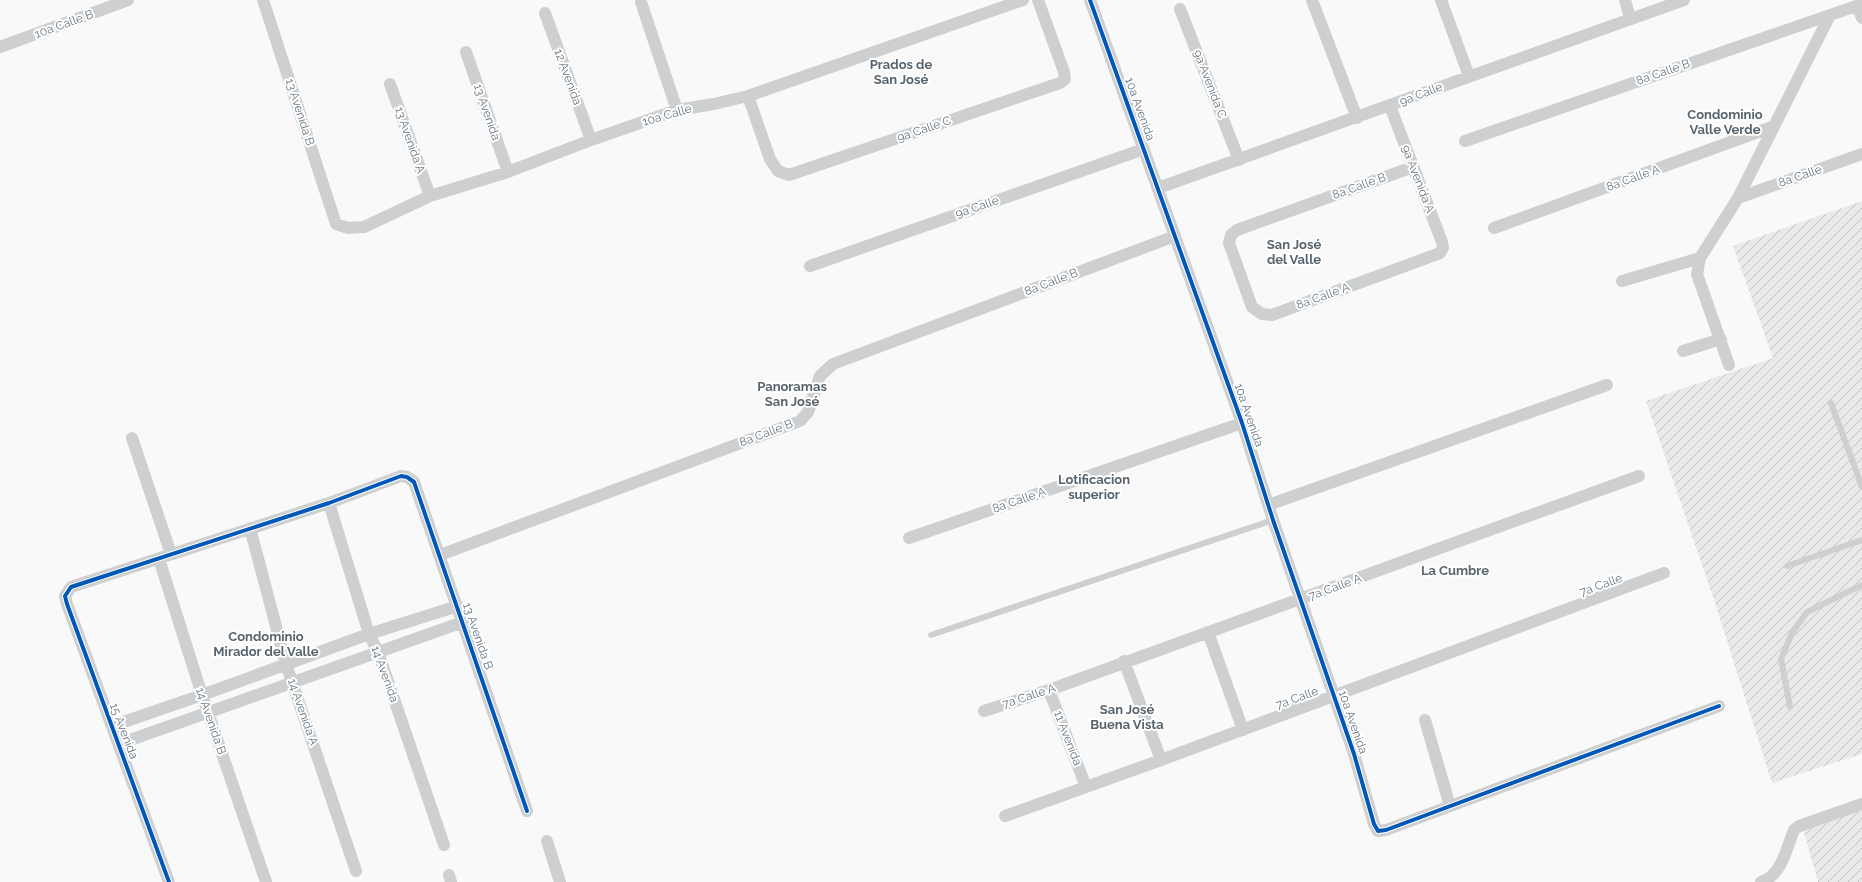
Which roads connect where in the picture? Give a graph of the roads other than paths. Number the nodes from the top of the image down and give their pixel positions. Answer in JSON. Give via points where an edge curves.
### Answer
{"nodes":[{"id":1,"x":128,"y":0,"type":"edge"},
{"id":2,"x":263,"y":0,"type":"edge"},
{"id":3,"x":1023,"y":0,"type":"edge"},
{"id":4,"x":1038,"y":0,"type":"edge"},
{"id":5,"x":1090,"y":0,"type":"edge"},
{"id":6,"x":1312,"y":0,"type":"edge"},
{"id":7,"x":1441,"y":0,"type":"edge"},
{"id":8,"x":1625,"y":0,"type":"edge"},
{"id":9,"x":1684,"y":0,"type":"edge"},
{"id":10,"x":641,"y":2,"type":"dead end"},
{"id":11,"x":1859,"y":5,"type":"edge"},
{"id":12,"x":1180,"y":9,"type":"dead end"},
{"id":13,"x":545,"y":13,"type":"dead end"},
{"id":14,"x":1830,"y":15,"type":"junction"},
{"id":15,"x":1630,"y":18,"type":"junction"},
{"id":16,"x":1862,"y":18,"type":"edge"},
{"id":17,"x":0,"y":47,"type":"edge"},
{"id":18,"x":466,"y":52,"type":"dead end"},
{"id":19,"x":1468,"y":76,"type":"junction"},
{"id":20,"x":390,"y":84,"type":"dead end"},
{"id":21,"x":748,"y":96,"type":"junction"},
{"id":22,"x":1390,"y":106,"type":"junction"},
{"id":23,"x":677,"y":110,"type":"junction"},
{"id":24,"x":1357,"y":118,"type":"junction"},
{"id":25,"x":1772,"y":127,"type":"junction"},
{"id":26,"x":591,"y":140,"type":"junction"},
{"id":27,"x":1465,"y":141,"type":"dead end"},
{"id":28,"x":1144,"y":148,"type":"junction"},
{"id":29,"x":1862,"y":154,"type":"edge"},
{"id":30,"x":1239,"y":160,"type":"junction"},
{"id":31,"x":1413,"y":167,"type":"junction"},
{"id":32,"x":508,"y":172,"type":"junction"},
{"id":33,"x":1158,"y":188,"type":"junction"},
{"id":34,"x":430,"y":196,"type":"junction"},
{"id":35,"x":1738,"y":198,"type":"junction"},
{"id":36,"x":336,"y":224,"type":"joint"},
{"id":37,"x":1494,"y":228,"type":"dead end"},
{"id":38,"x":1175,"y":236,"type":"junction"},
{"id":39,"x":1440,"y":252,"type":"joint"},
{"id":40,"x":1700,"y":258,"type":"junction"},
{"id":41,"x":810,"y":266,"type":"dead end"},
{"id":42,"x":1622,"y":281,"type":"dead end"},
{"id":43,"x":1252,"y":307,"type":"joint"},
{"id":44,"x":1721,"y":339,"type":"junction"},
{"id":45,"x":1683,"y":352,"type":"dead end"},
{"id":46,"x":1729,"y":365,"type":"dead end"},
{"id":47,"x":1608,"y":385,"type":"dead end"},
{"id":48,"x":1831,"y":402,"type":"dead end"},
{"id":49,"x":1242,"y":422,"type":"junction"},
{"id":50,"x":132,"y":438,"type":"dead end"},
{"id":51,"x":1639,"y":476,"type":"dead end"},
{"id":52,"x":1862,"y":487,"type":"edge"},
{"id":53,"x":329,"y":502,"type":"junction"},
{"id":54,"x":1268,"y":505,"type":"junction"},
{"id":55,"x":1273,"y":520,"type":"junction"},
{"id":56,"x":250,"y":528,"type":"junction"},
{"id":57,"x":909,"y":538,"type":"dead end"},
{"id":58,"x":1862,"y":540,"type":"edge"},
{"id":59,"x":171,"y":554,"type":"junction"},
{"id":60,"x":440,"y":555,"type":"junction"},
{"id":61,"x":159,"y":559,"type":"junction"},
{"id":62,"x":1788,"y":566,"type":"dead end"},
{"id":63,"x":1664,"y":572,"type":"dead end"},
{"id":64,"x":1862,"y":585,"type":"edge"},
{"id":65,"x":1300,"y":600,"type":"junction"},
{"id":66,"x":458,"y":606,"type":"junction"},
{"id":67,"x":463,"y":622,"type":"junction"},
{"id":68,"x":1208,"y":632,"type":"junction"},
{"id":69,"x":369,"y":634,"type":"junction"},
{"id":70,"x":931,"y":635,"type":"dead end"},
{"id":71,"x":378,"y":652,"type":"junction"},
{"id":72,"x":1124,"y":661,"type":"junction"},
{"id":73,"x":286,"y":664,"type":"junction"},
{"id":74,"x":293,"y":682,"type":"junction"},
{"id":75,"x":1049,"y":690,"type":"junction"},
{"id":76,"x":202,"y":695,"type":"junction"},
{"id":77,"x":1333,"y":696,"type":"junction"},
{"id":78,"x":1719,"y":706,"type":"dead end"},
{"id":79,"x":1790,"y":707,"type":"dead end"},
{"id":80,"x":209,"y":710,"type":"junction"},
{"id":81,"x":984,"y":711,"type":"dead end"},
{"id":82,"x":1425,"y":720,"type":"dead end"},
{"id":83,"x":112,"y":726,"type":"junction"},
{"id":84,"x":1243,"y":730,"type":"junction"},
{"id":85,"x":119,"y":744,"type":"junction"},
{"id":86,"x":1161,"y":760,"type":"junction"},
{"id":87,"x":1086,"y":787,"type":"junction"},
{"id":88,"x":1862,"y":804,"type":"edge"},
{"id":89,"x":1450,"y":806,"type":"junction"},
{"id":90,"x":527,"y":811,"type":"dead end"},
{"id":91,"x":1005,"y":816,"type":"dead end"},
{"id":92,"x":547,"y":841,"type":"dead end"},
{"id":93,"x":444,"y":845,"type":"dead end"},
{"id":94,"x":356,"y":871,"type":"dead end"},
{"id":95,"x":169,"y":882,"type":"edge"},
{"id":96,"x":266,"y":882,"type":"edge"},
{"id":97,"x":560,"y":882,"type":"edge"},
{"id":98,"x":1761,"y":882,"type":"edge"}],
"edges":[{"from":1,"to":17,"type":"street","name":"10a Calle B"},
{"from":2,"to":36,"type":"street","name":"13 Avenida B"},
{"from":3,"to":21,"type":"street","name":"10a Calle"},
{"from":4,"to":21,"type":"street","name":"9a Calle C","via":[[1064,72],[1065,79],[1060,83],[789,175],[778,171],[770,159]]},
{"from":5,"to":28,"type":"street","name":"10a Avenida"},
{"from":6,"to":24,"type":"street"},
{"from":7,"to":19,"type":"street"},
{"from":8,"to":15,"type":"street"},
{"from":9,"to":15,"type":"street","name":"9a Calle"},
{"from":10,"to":23,"type":"street"},
{"from":11,"to":14,"type":"street","name":"8a Calle B"},
{"from":11,"to":16,"type":"street"},
{"from":12,"to":30,"type":"street","name":"9a Avenida C"},
{"from":13,"to":26,"type":"street","name":"12 Avenida"},
{"from":14,"to":25,"type":"street"},
{"from":14,"to":27,"type":"street","name":"8a Calle B"},
{"from":15,"to":19,"type":"street","name":"9a Calle"},
{"from":18,"to":32,"type":"street","name":"13 Avenida"},
{"from":19,"to":22,"type":"street","name":"9a Calle"},
{"from":20,"to":34,"type":"street","name":"13 Avenida A"},
{"from":21,"to":23,"type":"street","name":"10a Calle"},
{"from":22,"to":24,"type":"street","name":"9a Calle"},
{"from":22,"to":31,"type":"street","name":"9a Avenida A"},
{"from":23,"to":26,"type":"street","name":"10a Calle"},
{"from":24,"to":30,"type":"street","name":"9a Calle"},
{"from":25,"to":35,"type":"street"},
{"from":25,"to":37,"type":"street","name":"8a Calle A"},
{"from":26,"to":32,"type":"street","name":"10a Calle"},
{"from":28,"to":33,"type":"street","name":"10a Avenida"},
{"from":28,"to":41,"type":"street","name":"9a Calle"},
{"from":29,"to":35,"type":"street","name":"8a Calle"},
{"from":30,"to":33,"type":"street","name":"9a Calle"},
{"from":31,"to":39,"type":"street","name":"9a Avenida A","via":[[1442,242]]},
{"from":31,"to":43,"type":"street","name":"8a Calle B","via":[[1237,230],[1231,235],[1229,243]]},
{"from":32,"to":34,"type":"street","name":"10a Calle"},
{"from":33,"to":38,"type":"street","name":"10a Avenida"},
{"from":34,"to":36,"type":"street","name":"10a Calle","via":[[364,227],[348,228]]},
{"from":35,"to":40,"type":"street"},
{"from":38,"to":49,"type":"street","name":"10a Avenida"},
{"from":38,"to":60,"type":"street","name":"8a Calle B","via":[[833,364],[820,376],[808,412],[800,421]]},
{"from":39,"to":43,"type":"street","name":"8a Calle A","via":[[1272,315],[1262,314]]},
{"from":40,"to":42,"type":"street"},
{"from":40,"to":44,"type":"street","via":[[1698,274]]},
{"from":44,"to":45,"type":"street"},
{"from":44,"to":46,"type":"street"},
{"from":47,"to":54,"type":"street"},
{"from":48,"to":52,"type":"lane"},
{"from":49,"to":54,"type":"street","name":"10a Avenida"},
{"from":49,"to":57,"type":"street","name":"8a Calle A"},
{"from":50,"to":59,"type":"street"},
{"from":51,"to":65,"type":"street","name":"7a Calle A"},
{"from":53,"to":56,"type":"street"},
{"from":53,"to":60,"type":"street","name":"13 Avenida B","via":[[401,476],[407,477],[414,482]]},
{"from":53,"to":69,"type":"street","name":"14 Avenida"},
{"from":54,"to":55,"type":"street","name":"10a Avenida"},
{"from":55,"to":65,"type":"street","name":"10a Avenida"},
{"from":55,"to":70,"type":"lane"},
{"from":56,"to":59,"type":"street"},
{"from":56,"to":73,"type":"street","name":"14 Avenida A"},
{"from":58,"to":62,"type":"lane"},
{"from":59,"to":61,"type":"street"},
{"from":60,"to":66,"type":"street","name":"13 Avenida B"},
{"from":61,"to":76,"type":"street","name":"14 Avenida B"},
{"from":61,"to":83,"type":"street","name":"15 Avenida","via":[[71,587],[65,596]]},
{"from":63,"to":77,"type":"street","name":"7a Calle"},
{"from":64,"to":79,"type":"lane","via":[[1807,612],[1792,633],[1781,659]]},
{"from":65,"to":68,"type":"street","name":"7a Calle A"},
{"from":65,"to":77,"type":"street","name":"10a Avenida"},
{"from":66,"to":67,"type":"street","name":"13 Avenida B"},
{"from":66,"to":69,"type":"street"},
{"from":67,"to":71,"type":"street"},
{"from":67,"to":90,"type":"street","name":"13 Avenida B"},
{"from":68,"to":72,"type":"street","name":"7a Calle A"},
{"from":68,"to":84,"type":"street"},
{"from":69,"to":71,"type":"street","name":"14 Avenida"},
{"from":69,"to":73,"type":"street"},
{"from":71,"to":74,"type":"street"},
{"from":71,"to":93,"type":"street","name":"14 Avenida"},
{"from":72,"to":75,"type":"street","name":"7a Calle A"},
{"from":72,"to":86,"type":"street"},
{"from":73,"to":74,"type":"street","name":"14 Avenida A"},
{"from":73,"to":76,"type":"street"},
{"from":74,"to":80,"type":"street"},
{"from":74,"to":94,"type":"street","name":"14 Avenida A"},
{"from":75,"to":81,"type":"street","name":"7a Calle A"},
{"from":75,"to":87,"type":"street","name":"11 Avenida"},
{"from":76,"to":80,"type":"street","name":"14 Avenida B"},
{"from":76,"to":83,"type":"street"},
{"from":77,"to":84,"type":"street","name":"7a Calle"},
{"from":77,"to":89,"type":"street","name":"10a Avenida","via":[[1378,831]]},
{"from":78,"to":89,"type":"street"},
{"from":80,"to":85,"type":"street"},
{"from":80,"to":96,"type":"street","name":"14 Avenida B"},
{"from":82,"to":89,"type":"street"},
{"from":83,"to":85,"type":"street","name":"15 Avenida"},
{"from":84,"to":86,"type":"street","name":"7a Calle"},
{"from":85,"to":95,"type":"street","name":"15 Avenida"},
{"from":86,"to":87,"type":"street","name":"7a Calle"},
{"from":87,"to":91,"type":"street","name":"7a Calle"},
{"from":88,"to":98,"type":"street","via":[[1799,826],[1794,830],[1777,872],[1770,879]]},
{"from":92,"to":97,"type":"street"}]}
